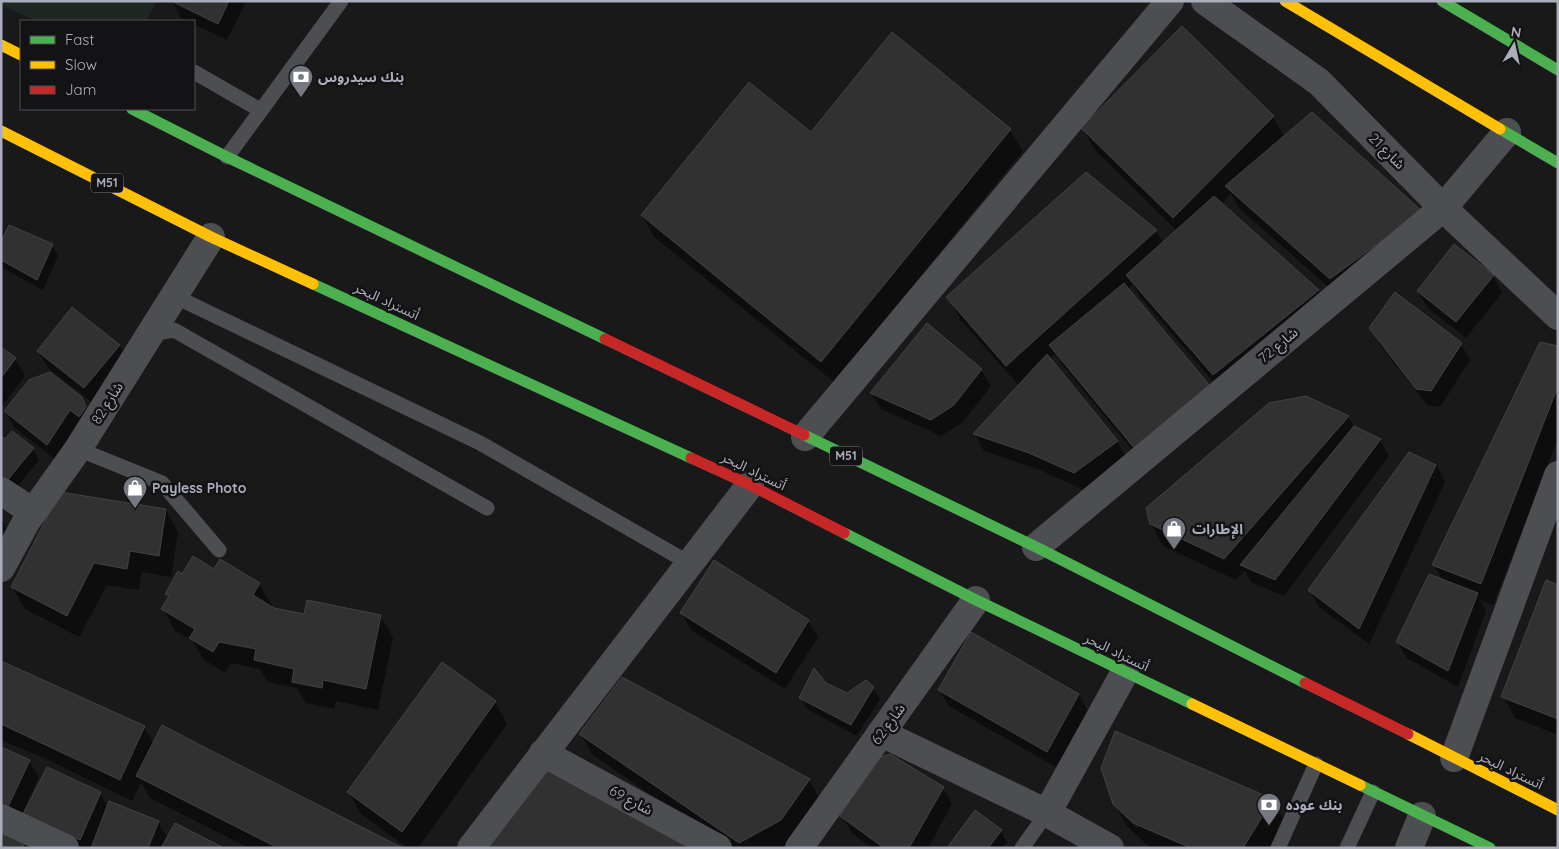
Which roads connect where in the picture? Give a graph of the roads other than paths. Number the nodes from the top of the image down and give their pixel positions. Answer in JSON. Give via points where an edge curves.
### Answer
{"nodes":[{"id":1,"x":341,"y":1,"type":"edge"},
{"id":2,"x":1170,"y":1,"type":"edge"},
{"id":3,"x":1205,"y":1,"type":"edge"},
{"id":4,"x":1285,"y":1,"type":"edge"},
{"id":5,"x":1442,"y":1,"type":"edge"},
{"id":6,"x":1,"y":45,"type":"edge"},
{"id":7,"x":20,"y":54,"type":"edge"},
{"id":8,"x":1558,"y":70,"type":"edge"},
{"id":9,"x":195,"y":73,"type":"edge"},
{"id":10,"x":134,"y":110,"type":"edge"},
{"id":11,"x":260,"y":110,"type":"junction"},
{"id":12,"x":1,"y":131,"type":"edge"},
{"id":13,"x":1507,"y":132,"type":"junction"},
{"id":14,"x":227,"y":157,"type":"junction"},
{"id":15,"x":1558,"y":162,"type":"edge"},
{"id":16,"x":1443,"y":208,"type":"junction"},
{"id":17,"x":211,"y":237,"type":"junction"},
{"id":18,"x":174,"y":296,"type":"junction"},
{"id":19,"x":1558,"y":316,"type":"edge"},
{"id":20,"x":151,"y":334,"type":"junction"},
{"id":21,"x":805,"y":437,"type":"junction"},
{"id":22,"x":78,"y":449,"type":"junction"},
{"id":23,"x":1558,"y":475,"type":"edge"},
{"id":24,"x":750,"y":485,"type":"junction"},
{"id":25,"x":1,"y":491,"type":"edge"},
{"id":26,"x":1,"y":507,"type":"edge"},
{"id":27,"x":488,"y":508,"type":"dead end"},
{"id":28,"x":30,"y":517,"type":"junction"},
{"id":29,"x":1036,"y":547,"type":"junction"},
{"id":30,"x":219,"y":550,"type":"dead end"},
{"id":31,"x":689,"y":563,"type":"junction"},
{"id":32,"x":1,"y":568,"type":"edge"},
{"id":33,"x":976,"y":600,"type":"junction"},
{"id":34,"x":1125,"y":672,"type":"junction"},
{"id":35,"x":881,"y":734,"type":"junction"},
{"id":36,"x":543,"y":753,"type":"junction"},
{"id":37,"x":1454,"y":758,"type":"junction"},
{"id":38,"x":1316,"y":764,"type":"junction"},
{"id":39,"x":1373,"y":792,"type":"junction"},
{"id":40,"x":1558,"y":810,"type":"edge"},
{"id":41,"x":1047,"y":813,"type":"junction"},
{"id":42,"x":1422,"y":816,"type":"junction"},
{"id":43,"x":1,"y":818,"type":"edge"},
{"id":44,"x":65,"y":848,"type":"edge"},
{"id":45,"x":471,"y":848,"type":"edge"},
{"id":46,"x":718,"y":848,"type":"edge"},
{"id":47,"x":800,"y":848,"type":"edge"},
{"id":48,"x":1022,"y":848,"type":"edge"},
{"id":49,"x":1110,"y":848,"type":"edge"},
{"id":50,"x":1278,"y":848,"type":"edge"},
{"id":51,"x":1347,"y":848,"type":"edge"},
{"id":52,"x":1409,"y":848,"type":"edge"},
{"id":53,"x":1490,"y":848,"type":"edge"}],
"edges":[{"from":1,"to":11,"type":"lane"},
{"from":2,"to":21,"type":"street"},
{"from":3,"to":16,"type":"street","name":"شارع 21","via":[[1319,82]]},
{"from":4,"to":13,"type":"main road"},
{"from":5,"to":8,"type":"main road"},
{"from":6,"to":7,"type":"main road"},
{"from":9,"to":11,"type":"lane"},
{"from":10,"to":14,"type":"main road","name":"أتستراد البحر","number":"M51"},
{"from":11,"to":14,"type":"lane"},
{"from":12,"to":17,"type":"main road","name":"أتستراد البحر","number":"M51"},
{"from":13,"to":15,"type":"main road"},
{"from":13,"to":16,"type":"street","name":"شارع 72"},
{"from":14,"to":21,"type":"main road","name":"أتستراد البحر","number":"M51"},
{"from":16,"to":19,"type":"street","name":"شارع 21"},
{"from":16,"to":29,"type":"street","name":"شارع 72"},
{"from":17,"to":18,"type":"street","name":"شارع 82"},
{"from":17,"to":24,"type":"main road","name":"أتستراد البحر","number":"M51"},
{"from":18,"to":20,"type":"street","name":"شارع 82"},
{"from":18,"to":31,"type":"lane","via":[[480,443]]},
{"from":20,"to":22,"type":"street","name":"شارع 82"},
{"from":20,"to":27,"type":"lane","via":[[174,330]]},
{"from":21,"to":29,"type":"main road","name":"أتستراد البحر","number":"M51"},
{"from":22,"to":28,"type":"street","name":"شارع 82"},
{"from":22,"to":30,"type":"lane","via":[[162,483]]},
{"from":23,"to":37,"type":"street"},
{"from":24,"to":31,"type":"street"},
{"from":24,"to":33,"type":"main road","name":"أتستراد البحر","number":"M51"},
{"from":25,"to":28,"type":"street"},
{"from":26,"to":28,"type":"street"},
{"from":28,"to":32,"type":"street","name":"شارع 82"},
{"from":29,"to":37,"type":"main road","name":"أتستراد البحر","number":"M51"},
{"from":31,"to":36,"type":"street"},
{"from":33,"to":34,"type":"main road","name":"أتستراد البحر","number":"M51"},
{"from":33,"to":35,"type":"street","name":"شارع 62"},
{"from":34,"to":38,"type":"main road","name":"أتستراد البحر","number":"M51"},
{"from":34,"to":41,"type":"street"},
{"from":35,"to":41,"type":"street"},
{"from":35,"to":47,"type":"street","name":"شارع 62"},
{"from":36,"to":45,"type":"street"},
{"from":36,"to":46,"type":"street","name":"شارع 69"},
{"from":37,"to":40,"type":"main road","name":"أتستراد البحر","number":"M51"},
{"from":38,"to":39,"type":"main road","name":"أتستراد البحر","number":"M51"},
{"from":38,"to":50,"type":"lane"},
{"from":39,"to":42,"type":"main road","name":"أتستراد البحر","number":"M51"},
{"from":39,"to":51,"type":"lane"},
{"from":41,"to":48,"type":"lane"},
{"from":41,"to":49,"type":"street"},
{"from":42,"to":52,"type":"street"},
{"from":42,"to":53,"type":"main road","name":"أتستراد البحر","number":"M51"},
{"from":43,"to":44,"type":"street"}]}
